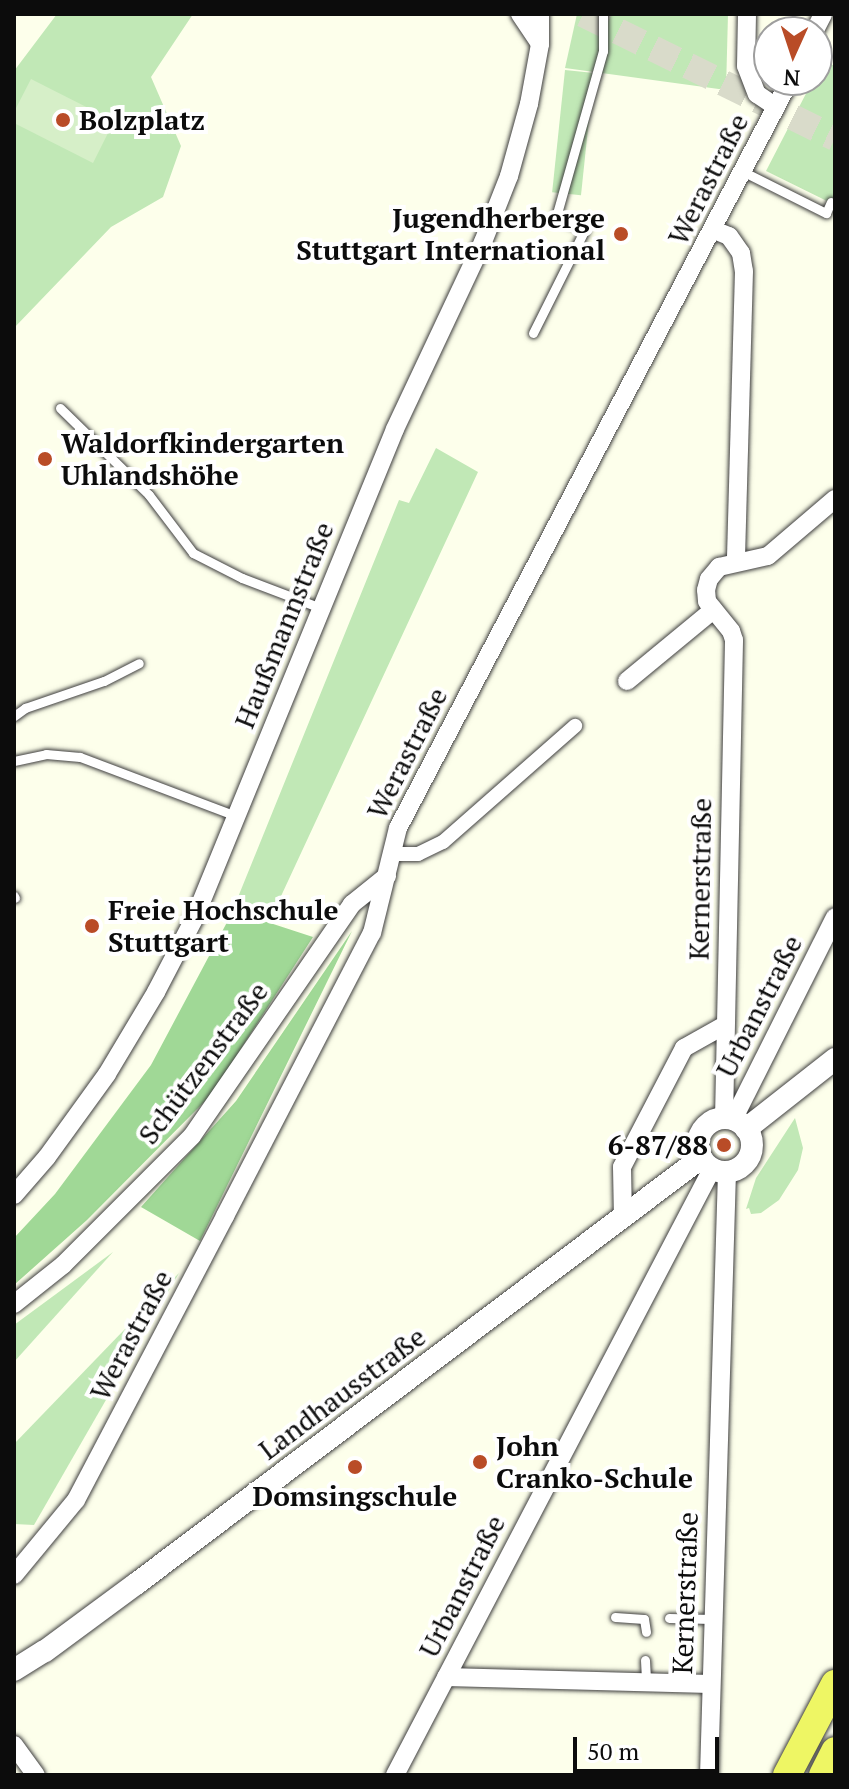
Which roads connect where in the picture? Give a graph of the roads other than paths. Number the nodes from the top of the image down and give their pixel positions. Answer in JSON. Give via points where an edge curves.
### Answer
{"nodes":[{"id":1,"x":520,"y":14,"type":"edge"},
{"id":2,"x":540,"y":14,"type":"edge"},
{"id":3,"x":603,"y":14,"type":"edge"},
{"id":4,"x":747,"y":14,"type":"edge"},
{"id":5,"x":540,"y":44,"type":"junction"},
{"id":6,"x":782,"y":96,"type":"edge"},
{"id":7,"x":776,"y":107,"type":"junction"},
{"id":8,"x":744,"y":172,"type":"junction"},
{"id":9,"x":831,"y":202,"type":"dead end"},
{"id":10,"x":714,"y":230,"type":"junction"},
{"id":11,"x":533,"y":333,"type":"dead end"},
{"id":12,"x":60,"y":408,"type":"dead end"},
{"id":13,"x":835,"y":499,"type":"edge"},
{"id":14,"x":736,"y":562,"type":"junction"},
{"id":15,"x":322,"y":608,"type":"junction"},
{"id":16,"x":713,"y":610,"type":"junction"},
{"id":17,"x":139,"y":663,"type":"dead end"},
{"id":18,"x":627,"y":681,"type":"dead end"},
{"id":19,"x":14,"y":716,"type":"edge"},
{"id":20,"x":575,"y":726,"type":"dead end"},
{"id":21,"x":14,"y":761,"type":"edge"},
{"id":22,"x":236,"y":816,"type":"junction"},
{"id":23,"x":390,"y":854,"type":"junction"},
{"id":24,"x":387,"y":876,"type":"junction"},
{"id":25,"x":835,"y":917,"type":"edge"},
{"id":26,"x":725,"y":1025,"type":"junction"},
{"id":27,"x":835,"y":1059,"type":"edge"},
{"id":28,"x":734,"y":1123,"type":"junction"},
{"id":29,"x":713,"y":1166,"type":"junction"},
{"id":30,"x":14,"y":1195,"type":"edge"},
{"id":31,"x":623,"y":1219,"type":"junction"},
{"id":32,"x":14,"y":1304,"type":"edge"},
{"id":33,"x":14,"y":1575,"type":"edge"},
{"id":34,"x":615,"y":1617,"type":"dead end"},
{"id":35,"x":669,"y":1618,"type":"dead end"},
{"id":36,"x":712,"y":1619,"type":"junction"},
{"id":37,"x":646,"y":1632,"type":"dead end"},
{"id":38,"x":645,"y":1660,"type":"dead end"},
{"id":39,"x":14,"y":1670,"type":"edge"},
{"id":40,"x":446,"y":1677,"type":"junction"},
{"id":41,"x":646,"y":1682,"type":"junction"},
{"id":42,"x":710,"y":1684,"type":"junction"},
{"id":43,"x":835,"y":1684,"type":"edge"},
{"id":44,"x":14,"y":1745,"type":"edge"},
{"id":45,"x":835,"y":1751,"type":"edge"},
{"id":46,"x":36,"y":1775,"type":"edge"},
{"id":47,"x":395,"y":1775,"type":"edge"},
{"id":48,"x":709,"y":1775,"type":"edge"},
{"id":49,"x":787,"y":1775,"type":"edge"},
{"id":50,"x":823,"y":1775,"type":"edge"}],
"edges":[{"from":1,"to":5,"type":"street"},
{"from":2,"to":5,"type":"street","name":"Haußmannstraße"},
{"from":3,"to":11,"type":"lane","via":[[603,51],[556,217],[585,229]]},
{"from":4,"to":7,"type":"street","via":[[746,66],[757,94]]},
{"from":5,"to":15,"type":"street","name":"Haußmannstraße","via":[[509,176],[395,429]]},
{"from":6,"to":7,"type":"street","name":"Werastraße"},
{"from":7,"to":8,"type":"street","name":"Werastraße"},
{"from":8,"to":9,"type":"lane","via":[[826,213]]},
{"from":8,"to":10,"type":"street","name":"Werastraße"},
{"from":10,"to":14,"type":"street","via":[[729,236],[741,253],[744,271]]},
{"from":10,"to":23,"type":"street","name":"Werastraße","via":[[398,828]]},
{"from":12,"to":15,"type":"lane","via":[[149,495],[193,553]]},
{"from":13,"to":14,"type":"street","via":[[768,556]]},
{"from":14,"to":16,"type":"street","via":[[719,567],[709,579],[707,601]]},
{"from":15,"to":22,"type":"street","name":"Haußmannstraße"},
{"from":16,"to":18,"type":"street"},
{"from":16,"to":26,"type":"street","name":"Kernerstraße","via":[[734,640]]},
{"from":17,"to":19,"type":"lane"},
{"from":20,"to":23,"type":"street","via":[[443,842],[418,854]]},
{"from":21,"to":22,"type":"lane","via":[[46,754],[80,757]]},
{"from":22,"to":30,"type":"street","name":"Haußmannstraße","via":[[195,917],[156,992],[98,1086]]},
{"from":23,"to":24,"type":"street","name":"Werastraße"},
{"from":24,"to":32,"type":"street","name":"Schützenstraße","via":[[352,904],[192,1136],[63,1265]]},
{"from":24,"to":33,"type":"street","name":"Werastraße","via":[[372,933],[76,1500]]},
{"from":25,"to":28,"type":"street","name":"Urbanstraße"},
{"from":26,"to":28,"type":"street","name":"Kernerstraße"},
{"from":26,"to":31,"type":"street","via":[[684,1048],[622,1167]]},
{"from":27,"to":28,"type":"street"},
{"from":28,"to":29,"type":"street","via":[[715,1120],[702,1132],[698,1141]]},
{"from":28,"to":29,"type":"street","via":[[752,1144],[747,1160]]},
{"from":29,"to":31,"type":"street","name":"Landhausstraße"},
{"from":29,"to":36,"type":"street","name":"Kernerstraße"},
{"from":29,"to":40,"type":"street","name":"Urbanstraße"},
{"from":31,"to":39,"type":"street","name":"Landhausstraße"},
{"from":34,"to":37,"type":"lane","via":[[644,1619]]},
{"from":35,"to":36,"type":"lane"},
{"from":36,"to":42,"type":"street","name":"Kernerstraße"},
{"from":38,"to":41,"type":"lane"},
{"from":40,"to":41,"type":"street"},
{"from":40,"to":47,"type":"street","name":"Urbanstraße"},
{"from":41,"to":42,"type":"street"},
{"from":42,"to":48,"type":"street","name":"Kernerstraße"},
{"from":43,"to":49,"type":"main road"},
{"from":44,"to":46,"type":"street"},
{"from":45,"to":50,"type":"main road"}]}
